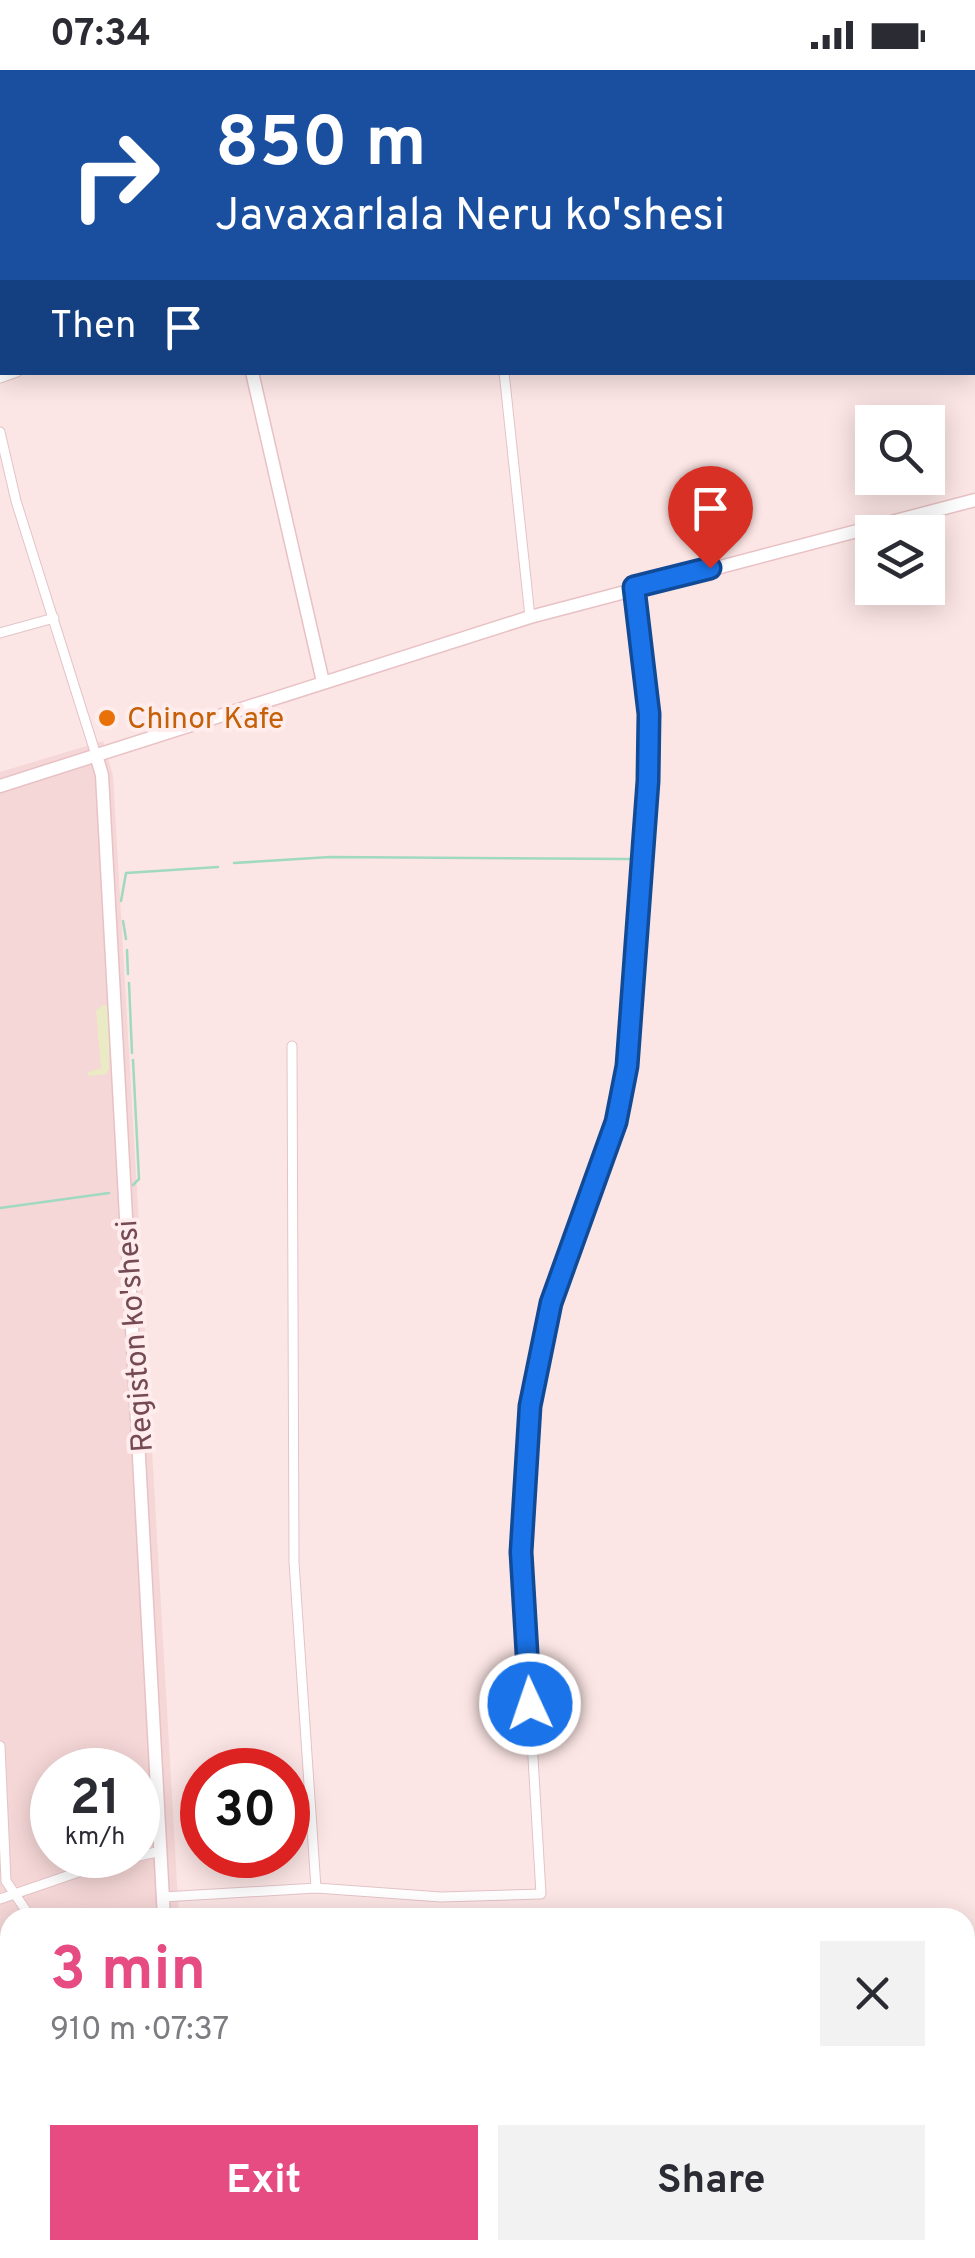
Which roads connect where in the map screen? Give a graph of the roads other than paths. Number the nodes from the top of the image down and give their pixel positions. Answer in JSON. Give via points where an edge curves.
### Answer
{"nodes":[{"id":1,"x":253,"y":375,"type":"edge"},
{"id":2,"x":504,"y":375,"type":"edge"},
{"id":3,"x":0,"y":432,"type":"edge"},
{"id":4,"x":975,"y":500,"type":"edge"},
{"id":5,"x":634,"y":587,"type":"junction"},
{"id":6,"x":530,"y":616,"type":"junction"},
{"id":7,"x":54,"y":618,"type":"junction"},
{"id":8,"x":0,"y":633,"type":"edge"},
{"id":9,"x":323,"y":682,"type":"junction"},
{"id":10,"x":96,"y":755,"type":"junction"},
{"id":11,"x":0,"y":786,"type":"edge"},
{"id":12,"x":292,"y":1046,"type":"dead end"},
{"id":13,"x":0,"y":1746,"type":"edge"},
{"id":14,"x":161,"y":1851,"type":"junction"},
{"id":15,"x":316,"y":1888,"type":"junction"},
{"id":16,"x":14,"y":1893,"type":"junction"},
{"id":17,"x":162,"y":1897,"type":"junction"},
{"id":18,"x":0,"y":1899,"type":"edge"},
{"id":19,"x":24,"y":1908,"type":"edge"},
{"id":20,"x":163,"y":1908,"type":"edge"}],
"edges":[{"from":1,"to":9,"type":"street"},
{"from":2,"to":6,"type":"street"},
{"from":3,"to":7,"type":"street"},
{"from":4,"to":5,"type":"street"},
{"from":5,"to":6,"type":"street"},
{"from":5,"to":15,"type":"street","via":[[649,714],[627,1066],[616,1122],[551,1303],[530,1406],[521,1552],[541,1894],[441,1897]]},
{"from":6,"to":9,"type":"street"},
{"from":7,"to":8,"type":"street"},
{"from":7,"to":10,"type":"street"},
{"from":9,"to":10,"type":"street"},
{"from":10,"to":11,"type":"street"},
{"from":10,"to":14,"type":"street","name":"Registon ko'shesi","via":[[121,1075]]},
{"from":12,"to":15,"type":"street","via":[[294,1562]]},
{"from":13,"to":16,"type":"street","via":[[6,1881]]},
{"from":14,"to":16,"type":"street"},
{"from":14,"to":17,"type":"street","name":"Registon ko'shesi"},
{"from":15,"to":17,"type":"street"},
{"from":16,"to":18,"type":"street"},
{"from":16,"to":19,"type":"street"},
{"from":17,"to":20,"type":"street","name":"Registon ko'shesi"}]}
